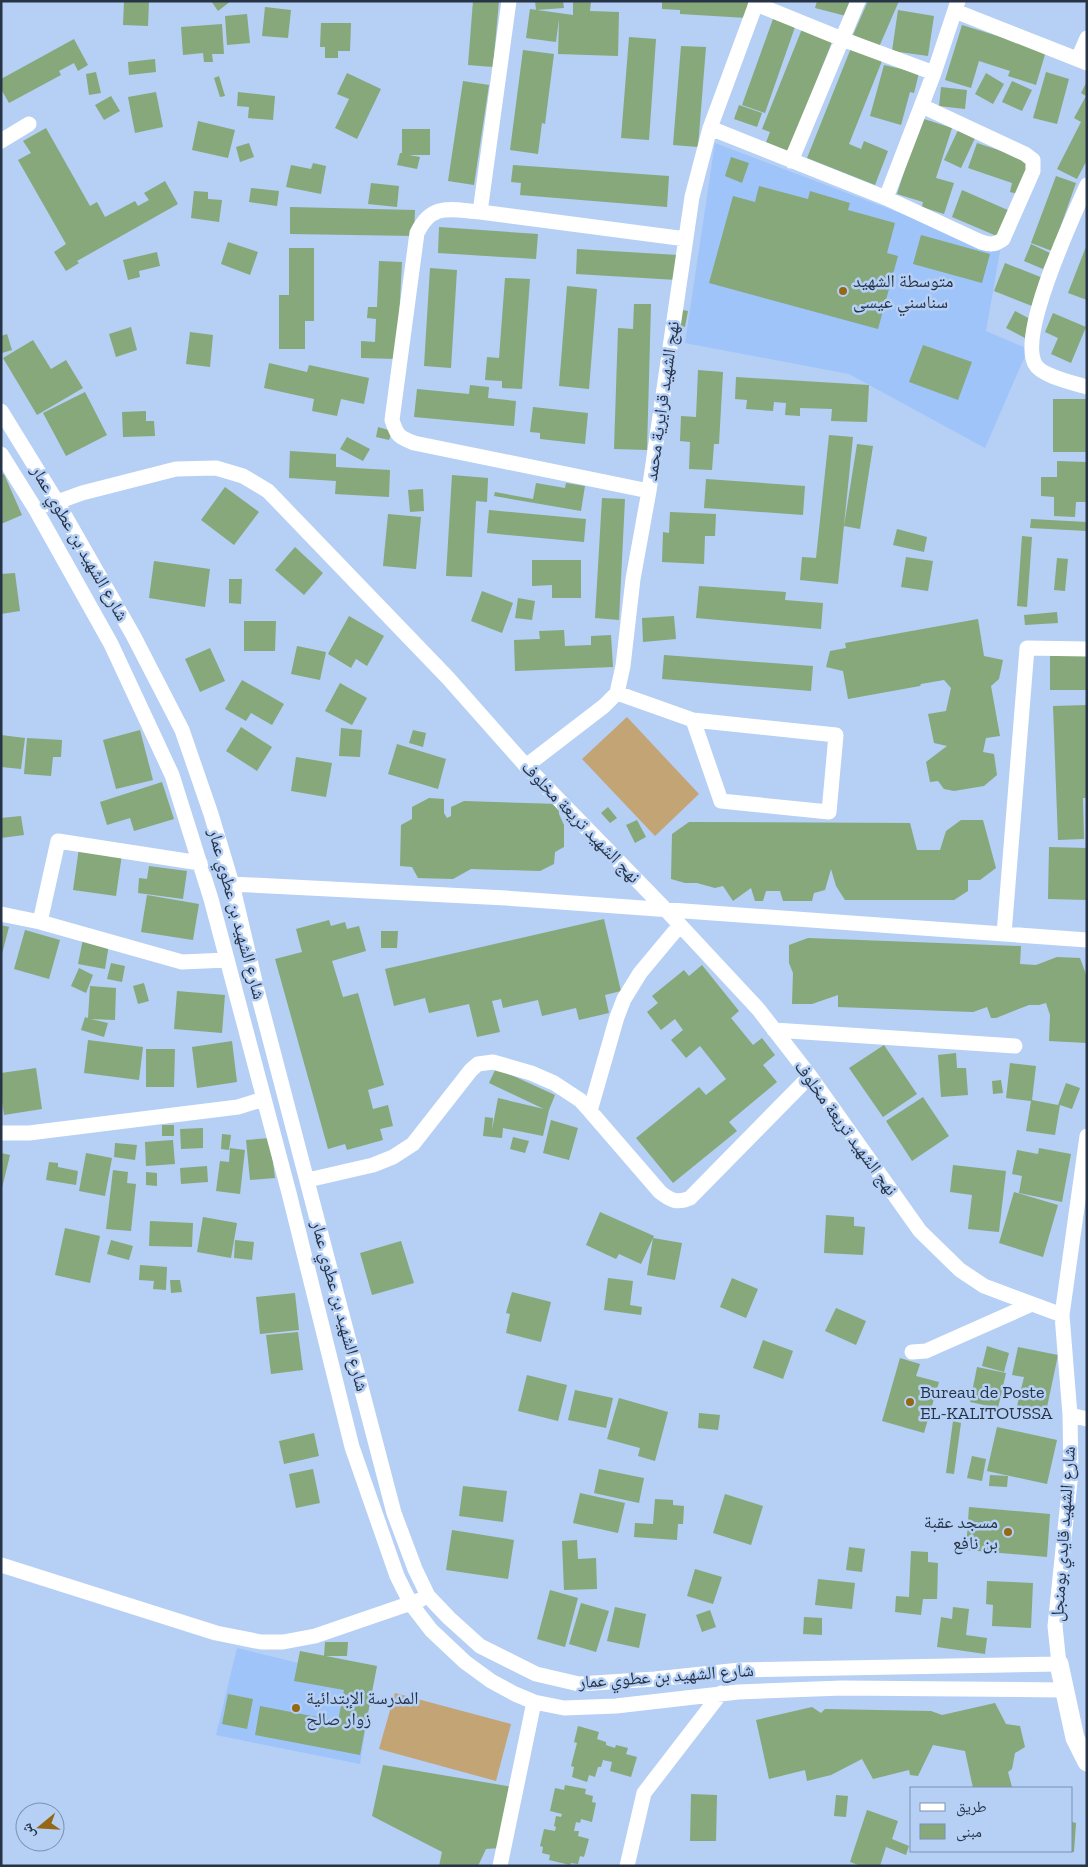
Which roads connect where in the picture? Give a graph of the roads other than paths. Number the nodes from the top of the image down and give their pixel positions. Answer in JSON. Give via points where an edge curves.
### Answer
{"nodes":[{"id":1,"x":509,"y":1,"type":"edge"},
{"id":2,"x":858,"y":1,"type":"edge"},
{"id":3,"x":756,"y":2,"type":"edge"},
{"id":4,"x":956,"y":6,"type":"edge"},
{"id":5,"x":1087,"y":38,"type":"edge"},
{"id":6,"x":842,"y":39,"type":"junction"},
{"id":7,"x":1082,"y":61,"type":"edge"},
{"id":8,"x":934,"y":74,"type":"junction"},
{"id":9,"x":922,"y":106,"type":"junction"},
{"id":10,"x":29,"y":124,"type":"dead end"},
{"id":11,"x":710,"y":128,"type":"junction"},
{"id":12,"x":1,"y":140,"type":"edge"},
{"id":13,"x":791,"y":161,"type":"junction"},
{"id":14,"x":1087,"y":185,"type":"edge"},
{"id":15,"x":886,"y":198,"type":"junction"},
{"id":16,"x":480,"y":212,"type":"junction"},
{"id":17,"x":686,"y":239,"type":"junction"},
{"id":18,"x":1087,"y":387,"type":"edge"},
{"id":19,"x":1,"y":411,"type":"edge"},
{"id":20,"x":1,"y":454,"type":"edge"},
{"id":21,"x":5,"y":468,"type":"edge"},
{"id":22,"x":649,"y":491,"type":"junction"},
{"id":23,"x":57,"y":502,"type":"junction"},
{"id":24,"x":36,"y":510,"type":"junction"},
{"id":25,"x":1087,"y":648,"type":"edge"},
{"id":26,"x":618,"y":693,"type":"junction"},
{"id":27,"x":693,"y":720,"type":"junction"},
{"id":28,"x":526,"y":766,"type":"junction"},
{"id":29,"x":200,"y":863,"type":"junction"},
{"id":30,"x":232,"y":884,"type":"junction"},
{"id":31,"x":666,"y":910,"type":"junction"},
{"id":32,"x":1,"y":914,"type":"edge"},
{"id":33,"x":40,"y":922,"type":"junction"},
{"id":34,"x":680,"y":925,"type":"junction"},
{"id":35,"x":1004,"y":934,"type":"junction"},
{"id":36,"x":1087,"y":940,"type":"edge"},
{"id":37,"x":227,"y":960,"type":"junction"},
{"id":38,"x":774,"y":1030,"type":"junction"},
{"id":39,"x":1015,"y":1046,"type":"dead end"},
{"id":40,"x":810,"y":1076,"type":"junction"},
{"id":41,"x":264,"y":1099,"type":"junction"},
{"id":42,"x":590,"y":1111,"type":"junction"},
{"id":43,"x":1,"y":1133,"type":"edge"},
{"id":44,"x":1087,"y":1136,"type":"edge"},
{"id":45,"x":308,"y":1180,"type":"junction"},
{"id":46,"x":1032,"y":1304,"type":"junction"},
{"id":47,"x":1062,"y":1315,"type":"junction"},
{"id":48,"x":912,"y":1352,"type":"dead end"},
{"id":49,"x":1070,"y":1415,"type":"junction"},
{"id":50,"x":1087,"y":1419,"type":"edge"},
{"id":51,"x":1,"y":1565,"type":"edge"},
{"id":52,"x":428,"y":1596,"type":"junction"},
{"id":53,"x":411,"y":1604,"type":"junction"},
{"id":54,"x":1059,"y":1664,"type":"junction"},
{"id":55,"x":1064,"y":1690,"type":"junction"},
{"id":56,"x":721,"y":1694,"type":"junction"},
{"id":57,"x":534,"y":1702,"type":"junction"},
{"id":58,"x":1087,"y":1762,"type":"edge"},
{"id":59,"x":500,"y":1866,"type":"edge"},
{"id":60,"x":627,"y":1866,"type":"edge"}],
"edges":[{"from":1,"to":16,"type":"street"},
{"from":2,"to":6,"type":"street"},
{"from":3,"to":6,"type":"street"},
{"from":3,"to":11,"type":"street","name":"نهج الشهيد قرايرية محمد"},
{"from":4,"to":7,"type":"street"},
{"from":4,"to":8,"type":"street"},
{"from":5,"to":7,"type":"street"},
{"from":6,"to":8,"type":"street"},
{"from":6,"to":13,"type":"street"},
{"from":8,"to":9,"type":"street"},
{"from":9,"to":15,"type":"street"},
{"from":9,"to":15,"type":"street","via":[[1030,157],[1033,171],[1003,239],[994,245]]},
{"from":10,"to":12,"type":"street"},
{"from":11,"to":13,"type":"street"},
{"from":11,"to":17,"type":"street","name":"نهج الشهيد قرايرية محمد","via":[[692,197]]},
{"from":13,"to":15,"type":"street"},
{"from":14,"to":18,"type":"street","via":[[1053,262],[1036,318],[1032,348],[1038,368]]},
{"from":16,"to":17,"type":"street"},
{"from":16,"to":22,"type":"street","via":[[434,212],[425,218],[417,232],[395,390],[392,420],[395,431],[400,438],[414,443]]},
{"from":17,"to":22,"type":"street","name":"نهج الشهيد قرايرية محمد"},
{"from":19,"to":23,"type":"street","name":"شارع الشهيد بن عطوي عمار"},
{"from":20,"to":21,"type":"street","name":"شارع الشهيد بن عطوي عمار"},
{"from":21,"to":24,"type":"street","name":"شارع الشهيد بن عطوي عمار"},
{"from":22,"to":26,"type":"street","name":"نهج الشهيد قرايرية محمد"},
{"from":23,"to":24,"type":"street","name":"نهج الشهيد تريعة مخلوف"},
{"from":23,"to":28,"type":"street","name":"نهج الشهيد تريعة مخلوف","via":[[176,469],[216,468],[243,476],[268,491],[298,521],[448,678]]},
{"from":23,"to":30,"type":"street","name":"شارع الشهيد بن عطوي عمار","via":[[133,635],[182,730]]},
{"from":24,"to":29,"type":"street","name":"شارع الشهيد بن عطوي عمار","via":[[111,644],[152,731],[172,775]]},
{"from":25,"to":35,"type":"street","via":[[1027,648]]},
{"from":26,"to":27,"type":"street"},
{"from":26,"to":28,"type":"street"},
{"from":27,"to":27,"type":"street","via":[[721,800],[828,812],[836,735]]},
{"from":28,"to":31,"type":"street","name":"نهج الشهيد تريعة مخلوف"},
{"from":29,"to":33,"type":"street","via":[[58,841]]},
{"from":29,"to":37,"type":"street","name":"شارع الشهيد بن عطوي عمار"},
{"from":30,"to":31,"type":"street"},
{"from":30,"to":45,"type":"street","name":"شارع الشهيد بن عطوي عمار"},
{"from":31,"to":34,"type":"street","name":"نهج الشهيد تريعة مخلوف"},
{"from":31,"to":35,"type":"street"},
{"from":32,"to":33,"type":"street"},
{"from":33,"to":37,"type":"street","via":[[182,962]]},
{"from":34,"to":38,"type":"street","name":"نهج الشهيد تريعة مخلوف"},
{"from":34,"to":42,"type":"street","via":[[640,973],[624,999]]},
{"from":35,"to":36,"type":"street"},
{"from":37,"to":41,"type":"street","name":"شارع الشهيد بن عطوي عمار"},
{"from":38,"to":39,"type":"street"},
{"from":38,"to":40,"type":"street","name":"نهج الشهيد تريعة مخلوف"},
{"from":40,"to":42,"type":"street","via":[[690,1198],[682,1202],[668,1199],[660,1192]]},
{"from":40,"to":46,"type":"street","name":"نهج الشهيد تريعة مخلوف","via":[[920,1231],[960,1270],[984,1286]]},
{"from":41,"to":43,"type":"street","via":[[238,1107]]},
{"from":41,"to":53,"type":"street","name":"شارع الشهيد بن عطوي عمار","via":[[352,1446],[397,1576]]},
{"from":42,"to":45,"type":"street","via":[[580,1100],[554,1083],[531,1073],[485,1062],[471,1070],[413,1144],[373,1165]]},
{"from":44,"to":47,"type":"street","name":"شارع الشهيد قايدي بومنجل"},
{"from":45,"to":52,"type":"street","name":"شارع الشهيد بن عطوي عمار","via":[[394,1513]]},
{"from":46,"to":47,"type":"street","name":"نهج الشهيد تريعة مخلوف"},
{"from":46,"to":48,"type":"street","via":[[926,1351]]},
{"from":47,"to":49,"type":"street","name":"شارع الشهيد قايدي بومنجل"},
{"from":49,"to":50,"type":"street"},
{"from":49,"to":54,"type":"street","name":"شارع الشهيد قايدي بومنجل","via":[[1071,1472],[1055,1626]]},
{"from":51,"to":53,"type":"street","via":[[200,1628],[261,1642],[284,1642],[314,1636]]},
{"from":52,"to":53,"type":"street"},
{"from":52,"to":54,"type":"street","name":"شارع الشهيد بن عطوي عمار","via":[[480,1646],[536,1674],[579,1684],[740,1670]]},
{"from":53,"to":57,"type":"street","name":"شارع الشهيد بن عطوي عمار","via":[[430,1630],[465,1662],[499,1685]]},
{"from":54,"to":55,"type":"street"},
{"from":55,"to":56,"type":"street","name":"شارع الشهيد بن عطوي عمار","via":[[842,1688]]},
{"from":55,"to":58,"type":"street","via":[[1075,1738]]},
{"from":56,"to":57,"type":"street","name":"شارع الشهيد بن عطوي عمار","via":[[581,1708]]},
{"from":56,"to":60,"type":"street","via":[[644,1793]]},
{"from":57,"to":59,"type":"street"}]}
